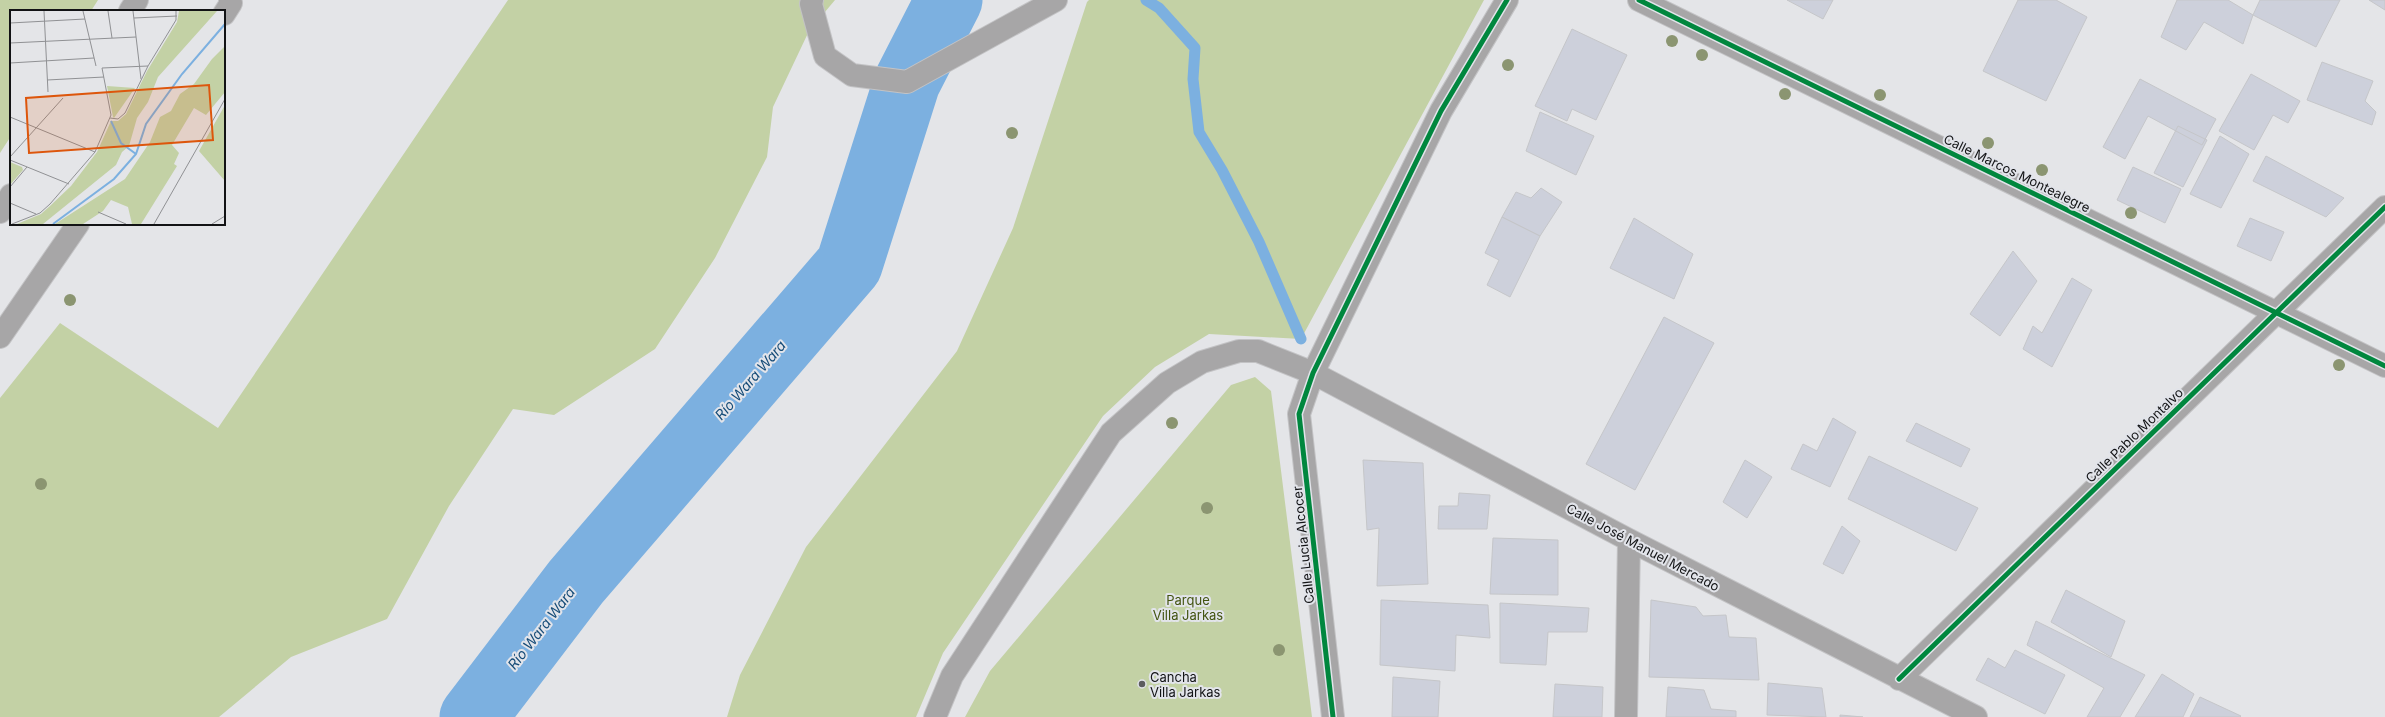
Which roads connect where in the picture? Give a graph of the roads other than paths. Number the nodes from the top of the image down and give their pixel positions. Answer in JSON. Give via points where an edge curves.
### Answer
{"nodes":[{"id":1,"x":137,"y":0,"type":"edge"},
{"id":2,"x":230,"y":0,"type":"edge"},
{"id":3,"x":812,"y":0,"type":"edge"},
{"id":4,"x":1056,"y":0,"type":"edge"},
{"id":5,"x":1507,"y":0,"type":"edge"},
{"id":6,"x":1639,"y":0,"type":"edge"},
{"id":7,"x":131,"y":10,"type":"edge"},
{"id":8,"x":225,"y":13,"type":"edge"},
{"id":9,"x":10,"y":197,"type":"edge"},
{"id":10,"x":2385,"y":207,"type":"edge"},
{"id":11,"x":0,"y":212,"type":"edge"},
{"id":12,"x":77,"y":225,"type":"edge"},
{"id":13,"x":2277,"y":312,"type":"junction"},
{"id":14,"x":0,"y":337,"type":"edge"},
{"id":15,"x":2385,"y":366,"type":"edge"},
{"id":16,"x":1313,"y":373,"type":"junction"},
{"id":17,"x":1629,"y":540,"type":"junction"},
{"id":18,"x":1899,"y":679,"type":"junction"},
{"id":19,"x":935,"y":717,"type":"edge"},
{"id":20,"x":1333,"y":717,"type":"edge"},
{"id":21,"x":1626,"y":717,"type":"edge"},
{"id":22,"x":1976,"y":717,"type":"edge"}],
"edges":[{"from":1,"to":7,"type":"street"},
{"from":2,"to":8,"type":"street","via":[[232,3]]},
{"from":3,"to":4,"type":"street","via":[[825,56],[852,75],[907,82]]},
{"from":5,"to":16,"type":"street","name":"Calle Lucia Alcocer","via":[[1442,111]]},
{"from":6,"to":13,"type":"street","name":"Calle Marcos Montealegre"},
{"from":9,"to":11,"type":"street"},
{"from":10,"to":13,"type":"street","name":"Calle Pablo Montalvo"},
{"from":12,"to":14,"type":"street"},
{"from":13,"to":15,"type":"street","name":"Calle Marcos Montealegre"},
{"from":13,"to":18,"type":"street","name":"Calle Pablo Montalvo"},
{"from":16,"to":17,"type":"street","name":"Calle José Manuel Mercado"},
{"from":16,"to":19,"type":"street","name":"Calle José Manuel Mercado","via":[[1258,351],[1238,351],[1202,362],[1167,383],[1111,433],[952,676]]},
{"from":16,"to":20,"type":"street","name":"Calle Lucia Alcocer","via":[[1299,414]]},
{"from":17,"to":18,"type":"street","name":"Calle José Manuel Mercado"},
{"from":17,"to":21,"type":"street"},
{"from":18,"to":22,"type":"street","name":"Calle José Manuel Mercado"}]}
